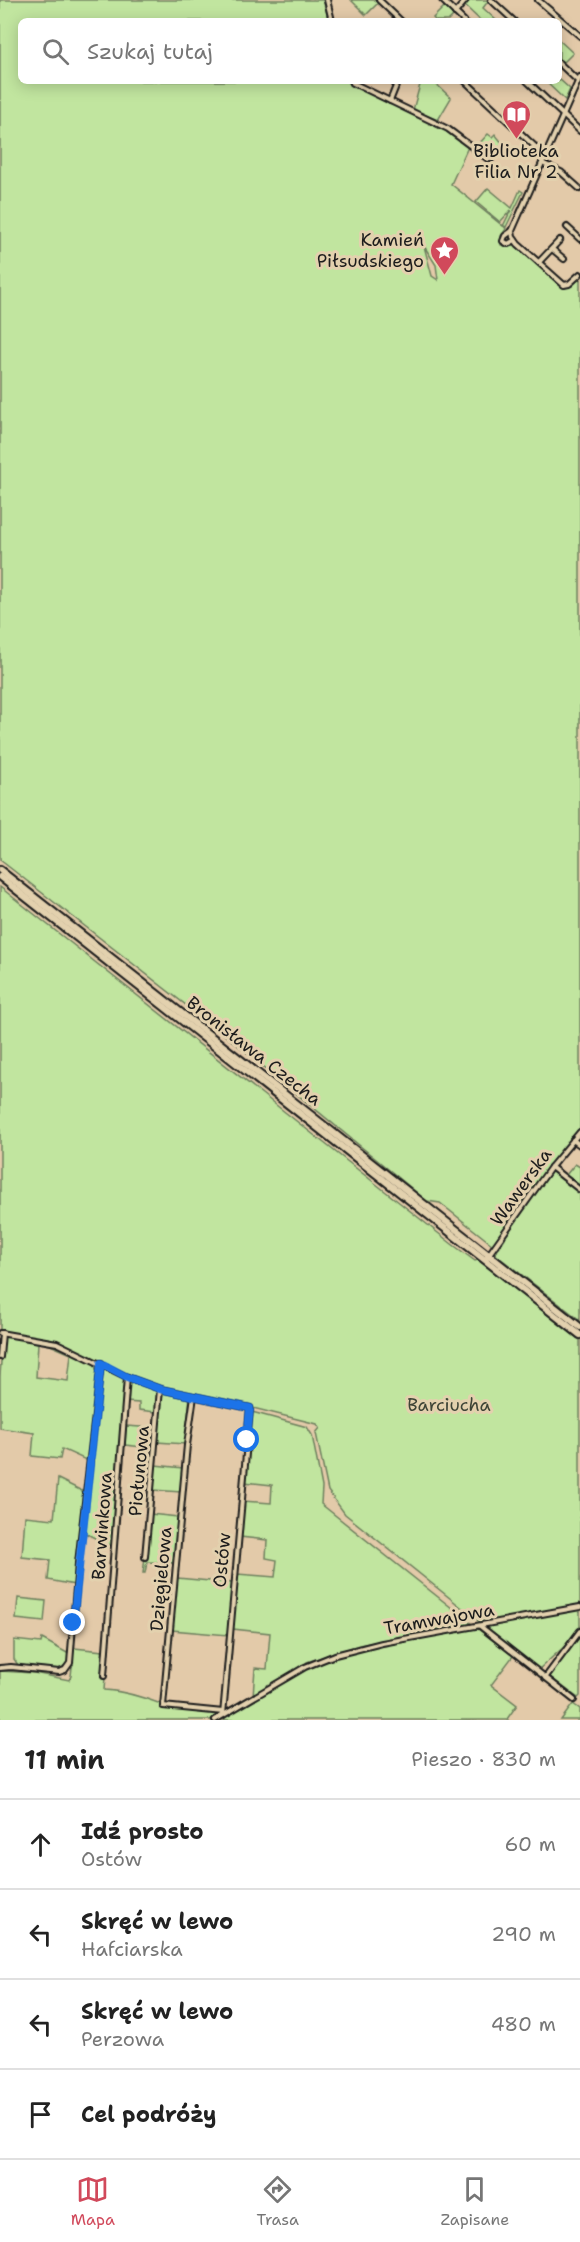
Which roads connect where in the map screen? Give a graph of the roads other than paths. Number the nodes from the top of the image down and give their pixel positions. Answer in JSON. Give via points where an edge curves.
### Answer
{"nodes":[{"id":1,"x":327,"y":0,"type":"edge"},
{"id":2,"x":379,"y":0,"type":"edge"},
{"id":3,"x":442,"y":0,"type":"edge"},
{"id":4,"x":466,"y":0,"type":"edge"},
{"id":5,"x":491,"y":0,"type":"edge"},
{"id":6,"x":538,"y":0,"type":"edge"},
{"id":7,"x":455,"y":13,"type":"junction"},
{"id":8,"x":331,"y":18,"type":"edge"},
{"id":9,"x":398,"y":18,"type":"edge"},
{"id":10,"x":461,"y":18,"type":"edge"},
{"id":11,"x":511,"y":18,"type":"edge"},
{"id":12,"x":559,"y":18,"type":"edge"},
{"id":13,"x":562,"y":21,"type":"edge"},
{"id":14,"x":580,"y":36,"type":"edge"},
{"id":15,"x":562,"y":65,"type":"edge"},
{"id":16,"x":579,"y":79,"type":"edge"},
{"id":17,"x":356,"y":84,"type":"edge"},
{"id":18,"x":397,"y":84,"type":"edge"},
{"id":19,"x":468,"y":84,"type":"edge"},
{"id":20,"x":530,"y":84,"type":"edge"},
{"id":21,"x":390,"y":101,"type":"junction"},
{"id":22,"x":563,"y":116,"type":"junction"},
{"id":23,"x":580,"y":131,"type":"edge"},
{"id":24,"x":545,"y":156,"type":"junction"},
{"id":25,"x":491,"y":159,"type":"dead end"},
{"id":26,"x":542,"y":163,"type":"junction"},
{"id":27,"x":580,"y":189,"type":"edge"},
{"id":28,"x":567,"y":227,"type":"dead end"},
{"id":29,"x":512,"y":231,"type":"junction"},
{"id":30,"x":580,"y":239,"type":"edge"},
{"id":31,"x":515,"y":240,"type":"junction"},
{"id":32,"x":560,"y":240,"type":"dead end"},
{"id":33,"x":552,"y":249,"type":"junction"},
{"id":34,"x":564,"y":259,"type":"dead end"},
{"id":35,"x":539,"y":262,"type":"junction"},
{"id":36,"x":580,"y":274,"type":"edge"},
{"id":37,"x":0,"y":870,"type":"edge"},
{"id":38,"x":0,"y":877,"type":"edge"},
{"id":39,"x":580,"y":1132,"type":"edge"},
{"id":40,"x":573,"y":1140,"type":"junction"},
{"id":41,"x":580,"y":1145,"type":"edge"},
{"id":42,"x":551,"y":1167,"type":"junction"},
{"id":43,"x":580,"y":1190,"type":"edge"},
{"id":44,"x":487,"y":1257,"type":"junction"},
{"id":45,"x":579,"y":1329,"type":"edge"},
{"id":46,"x":1,"y":1333,"type":"edge"},
{"id":47,"x":0,"y":1357,"type":"edge"},
{"id":48,"x":101,"y":1363,"type":"junction"},
{"id":49,"x":127,"y":1377,"type":"junction"},
{"id":50,"x":160,"y":1389,"type":"junction"},
{"id":51,"x":194,"y":1396,"type":"junction"},
{"id":52,"x":145,"y":1557,"type":"dead end"},
{"id":53,"x":580,"y":1607,"type":"edge"},
{"id":54,"x":480,"y":1625,"type":"junction"},
{"id":55,"x":580,"y":1631,"type":"edge"},
{"id":56,"x":0,"y":1668,"type":"edge"},
{"id":57,"x":104,"y":1676,"type":"dead end"},
{"id":58,"x":545,"y":1678,"type":"junction"},
{"id":59,"x":574,"y":1700,"type":"dead end"},
{"id":60,"x":224,"y":1714,"type":"junction"},
{"id":61,"x":216,"y":1720,"type":"edge"}],
"edges":[{"from":1,"to":8,"type":"street"},
{"from":2,"to":9,"type":"street"},
{"from":3,"to":7,"type":"street"},
{"from":4,"to":7,"type":"street"},
{"from":5,"to":11,"type":"street"},
{"from":6,"to":12,"type":"street"},
{"from":7,"to":10,"type":"street"},
{"from":13,"to":14,"type":"street"},
{"from":15,"to":16,"type":"street"},
{"from":16,"to":22,"type":"street"},
{"from":17,"to":21,"type":"street"},
{"from":18,"to":21,"type":"street"},
{"from":19,"to":24,"type":"street"},
{"from":20,"to":22,"type":"street"},
{"from":21,"to":25,"type":"street","via":[[448,129]]},
{"from":22,"to":23,"type":"street"},
{"from":22,"to":24,"type":"street"},
{"from":24,"to":26,"type":"street"},
{"from":26,"to":27,"type":"street","via":[[561,172]]},
{"from":26,"to":29,"type":"street"},
{"from":28,"to":30,"type":"street"},
{"from":29,"to":31,"type":"street"},
{"from":29,"to":31,"type":"street","via":[[503,241],[508,244]]},
{"from":31,"to":35,"type":"street"},
{"from":32,"to":33,"type":"street"},
{"from":33,"to":34,"type":"street"},
{"from":33,"to":35,"type":"street"},
{"from":35,"to":36,"type":"street","via":[[566,285]]},
{"from":37,"to":44,"type":"main road","name":"Bronisława Czecha"},
{"from":38,"to":44,"type":"main road","name":"Bronisława Czecha"},
{"from":39,"to":40,"type":"street","name":"Wawerska"},
{"from":40,"to":41,"type":"street"},
{"from":40,"to":42,"type":"street","name":"Wawerska"},
{"from":42,"to":43,"type":"street"},
{"from":42,"to":44,"type":"street","name":"Wawerska"},
{"from":44,"to":45,"type":"main road"},
{"from":46,"to":47,"type":"street"},
{"from":46,"to":48,"type":"street","via":[[57,1343]]},
{"from":48,"to":49,"type":"street"},
{"from":48,"to":56,"type":"street","via":[[69,1665],[59,1672]]},
{"from":49,"to":50,"type":"street"},
{"from":49,"to":57,"type":"street","name":"Barwinkowa"},
{"from":50,"to":51,"type":"street"},
{"from":50,"to":52,"type":"street","name":"Piołunowa"},
{"from":51,"to":60,"type":"street","name":"Ostów","via":[[250,1408]]},
{"from":51,"to":60,"type":"street","name":"Dzięgielowa","via":[[164,1706]]},
{"from":53,"to":54,"type":"street","name":"Tramwajowa"},
{"from":54,"to":58,"type":"street"},
{"from":54,"to":60,"type":"street","name":"Tramwajowa","via":[[346,1652],[305,1667]]},
{"from":55,"to":58,"type":"street"},
{"from":58,"to":59,"type":"street"},
{"from":60,"to":61,"type":"street","name":"Tramwajowa"}]}
